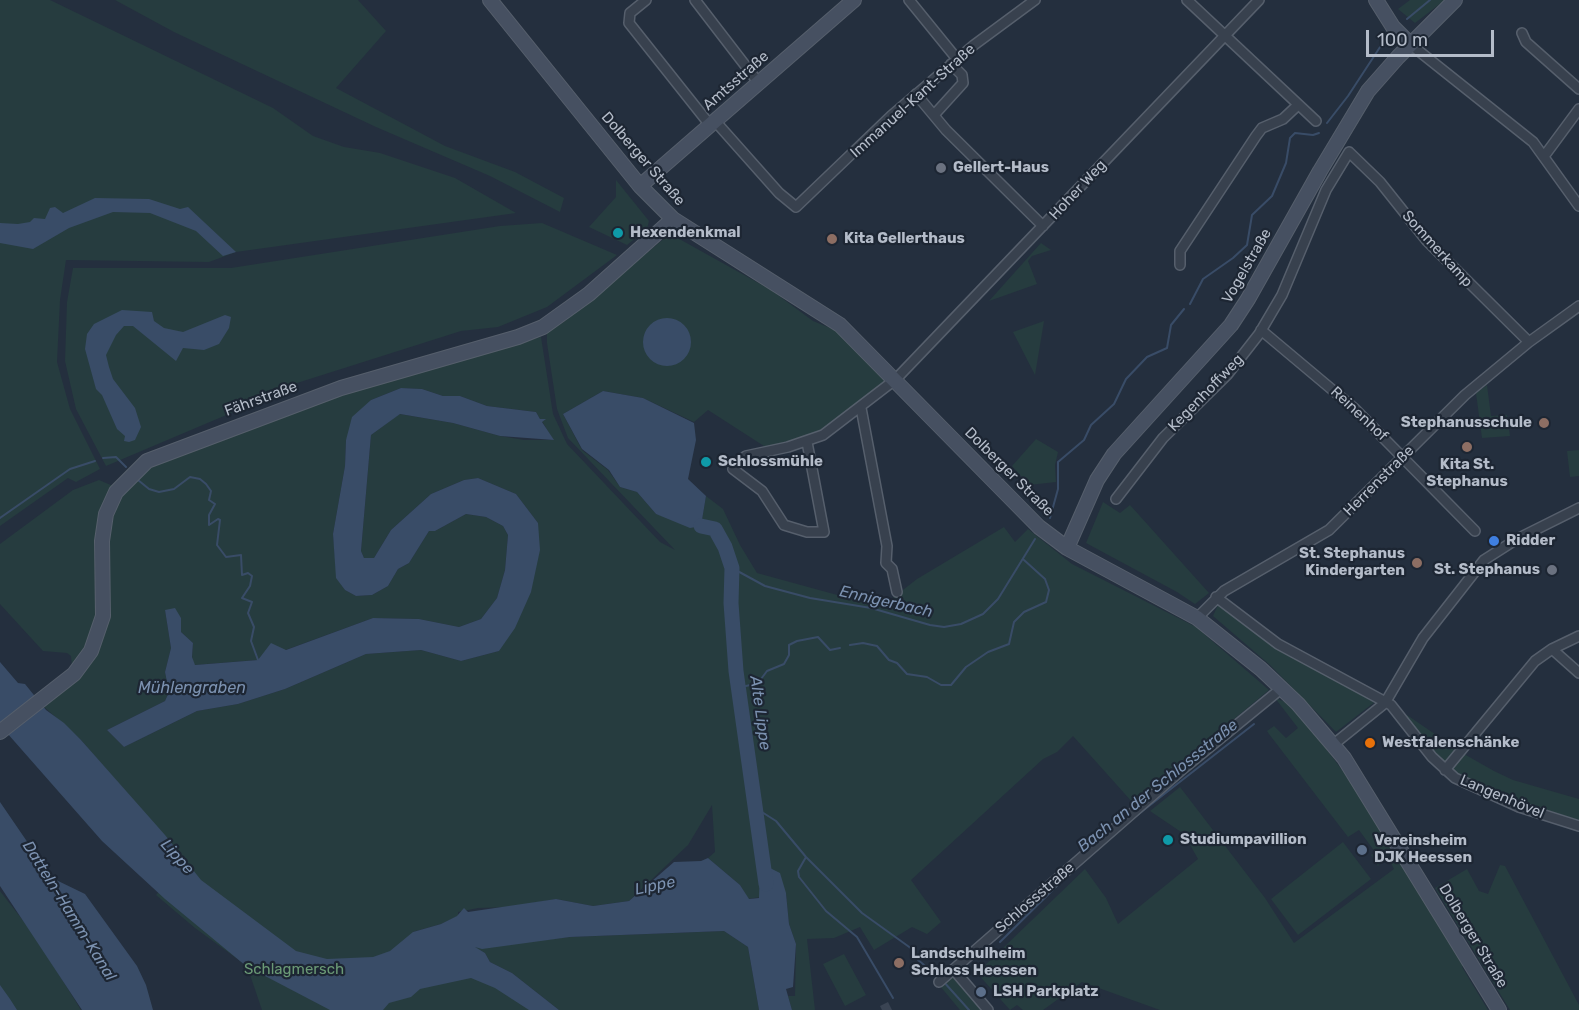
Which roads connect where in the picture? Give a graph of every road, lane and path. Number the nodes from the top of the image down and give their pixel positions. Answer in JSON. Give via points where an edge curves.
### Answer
{"nodes":[{"id":1,"x":490,"y":0,"type":"edge"},
{"id":2,"x":646,"y":0,"type":"edge"},
{"id":3,"x":695,"y":0,"type":"edge"},
{"id":4,"x":854,"y":0,"type":"edge"},
{"id":5,"x":909,"y":0,"type":"edge"},
{"id":6,"x":1035,"y":0,"type":"edge"},
{"id":7,"x":1187,"y":0,"type":"edge"},
{"id":8,"x":1259,"y":0,"type":"edge"},
{"id":9,"x":1376,"y":0,"type":"edge"},
{"id":10,"x":1455,"y":0,"type":"edge"},
{"id":11,"x":1522,"y":33,"type":"dead end"},
{"id":12,"x":1225,"y":35,"type":"junction"},
{"id":13,"x":1410,"y":44,"type":"junction"},
{"id":14,"x":954,"y":62,"type":"junction"},
{"id":15,"x":758,"y":82,"type":"junction"},
{"id":16,"x":1579,"y":89,"type":"edge"},
{"id":17,"x":916,"y":94,"type":"junction"},
{"id":18,"x":1298,"y":105,"type":"junction"},
{"id":19,"x":1579,"y":109,"type":"edge"},
{"id":20,"x":934,"y":115,"type":"junction"},
{"id":21,"x":1316,"y":121,"type":"dead end"},
{"id":22,"x":713,"y":123,"type":"junction"},
{"id":23,"x":1349,"y":152,"type":"joint"},
{"id":24,"x":1545,"y":155,"type":"junction"},
{"id":25,"x":640,"y":186,"type":"junction"},
{"id":26,"x":1579,"y":206,"type":"edge"},
{"id":27,"x":673,"y":219,"type":"junction"},
{"id":28,"x":1043,"y":226,"type":"junction"},
{"id":29,"x":1180,"y":265,"type":"dead end"},
{"id":30,"x":1579,"y":306,"type":"edge"},
{"id":31,"x":1261,"y":330,"type":"junction"},
{"id":32,"x":1529,"y":342,"type":"junction"},
{"id":33,"x":896,"y":379,"type":"junction"},
{"id":34,"x":861,"y":408,"type":"junction"},
{"id":35,"x":807,"y":442,"type":"junction"},
{"id":36,"x":1402,"y":457,"type":"junction"},
{"id":37,"x":1116,"y":499,"type":"dead end"},
{"id":38,"x":1579,"y":508,"type":"edge"},
{"id":39,"x":1475,"y":531,"type":"dead end"},
{"id":40,"x":1067,"y":548,"type":"junction"},
{"id":41,"x":897,"y":592,"type":"dead end"},
{"id":42,"x":1216,"y":597,"type":"junction"},
{"id":43,"x":1197,"y":618,"type":"junction"},
{"id":44,"x":1579,"y":636,"type":"edge"},
{"id":45,"x":1552,"y":649,"type":"junction"},
{"id":46,"x":1579,"y":673,"type":"edge"},
{"id":47,"x":1282,"y":688,"type":"junction"},
{"id":48,"x":1385,"y":702,"type":"junction"},
{"id":49,"x":0,"y":732,"type":"edge"},
{"id":50,"x":1334,"y":744,"type":"junction"},
{"id":51,"x":1445,"y":770,"type":"junction"},
{"id":52,"x":1579,"y":826,"type":"edge"},
{"id":53,"x":988,"y":1010,"type":"edge"},
{"id":54,"x":1499,"y":1010,"type":"edge"}],
"edges":[{"from":1,"to":25,"type":"main road","name":"Dolberger Straße"},
{"from":2,"to":22,"type":"street","via":[[630,13],[629,23]]},
{"from":3,"to":15,"type":"street"},
{"from":4,"to":15,"type":"main road","name":"Amtsstraße"},
{"from":5,"to":14,"type":"street"},
{"from":6,"to":14,"type":"street","name":"Immanuel-Kant-Straße"},
{"from":7,"to":12,"type":"street"},
{"from":8,"to":12,"type":"street","name":"Hoher Weg"},
{"from":9,"to":13,"type":"main road","via":[[1393,27]]},
{"from":10,"to":13,"type":"main road","name":"Vogelstraße"},
{"from":11,"to":16,"type":"street","via":[[1526,42]]},
{"from":12,"to":18,"type":"street"},
{"from":12,"to":28,"type":"street","name":"Hoher Weg"},
{"from":13,"to":24,"type":"street","via":[[1524,133]]},
{"from":13,"to":40,"type":"main road","name":"Vogelstraße","via":[[1368,91],[1231,325],[1114,454],[1096,480]]},
{"from":14,"to":17,"type":"street","name":"Immanuel-Kant-Straße"},
{"from":14,"to":20,"type":"street","via":[[963,83]]},
{"from":15,"to":22,"type":"main road","name":"Amtsstraße"},
{"from":17,"to":20,"type":"street"},
{"from":17,"to":22,"type":"street","name":"Immanuel-Kant-Straße","via":[[796,207]]},
{"from":18,"to":21,"type":"street"},
{"from":18,"to":29,"type":"street","via":[[1256,136],[1180,251]]},
{"from":19,"to":24,"type":"street"},
{"from":20,"to":28,"type":"street"},
{"from":22,"to":25,"type":"main road","name":"Amtsstraße"},
{"from":23,"to":31,"type":"street","name":"Kegenhoffweg","via":[[1326,190],[1282,295]]},
{"from":23,"to":32,"type":"street","name":"Sommerkamp","via":[[1380,182],[1434,249]]},
{"from":24,"to":26,"type":"street"},
{"from":25,"to":27,"type":"main road","name":"Dolberger Straße"},
{"from":27,"to":33,"type":"main road","name":"Dolberger Straße","via":[[832,319]]},
{"from":27,"to":49,"type":"main road","name":"Fährstraße","via":[[580,301],[543,327],[332,391],[147,461],[116,492],[106,514],[103,607],[97,638],[74,674]]},
{"from":28,"to":33,"type":"street","name":"Hoher Weg"},
{"from":30,"to":32,"type":"street","name":"Herrenstraße"},
{"from":31,"to":36,"type":"street","name":"Reinenhof","via":[[1354,408]]},
{"from":31,"to":37,"type":"street","name":"Kegenhoffweg","via":[[1227,375],[1163,438]]},
{"from":32,"to":36,"type":"street","name":"Herrenstraße","via":[[1465,395]]},
{"from":33,"to":34,"type":"street","name":"Hoher Weg"},
{"from":33,"to":40,"type":"main road","name":"Dolberger Straße","via":[[1032,520]]},
{"from":34,"to":35,"type":"street","name":"Hoher Weg"},
{"from":34,"to":41,"type":"street","via":[[887,546],[886,563],[892,569]]},
{"from":35,"to":35,"type":"street","name":"Hoher Weg","via":[[816,489],[825,532],[807,532],[784,525],[762,491],[733,469],[746,456]]},
{"from":36,"to":39,"type":"street","name":"Reinenhof"},
{"from":36,"to":42,"type":"street","name":"Herrenstraße","via":[[1329,530]]},
{"from":38,"to":48,"type":"street","via":[[1484,560],[1423,638]]},
{"from":40,"to":43,"type":"main road","name":"Dolberger Straße"},
{"from":42,"to":43,"type":"street","name":"Herrenstraße"},
{"from":42,"to":48,"type":"street","via":[[1278,644]]},
{"from":43,"to":47,"type":"main road","name":"Dolberger Straße"},
{"from":44,"to":45,"type":"street"},
{"from":45,"to":46,"type":"street"},
{"from":45,"to":51,"type":"street","via":[[1535,661]]},
{"from":47,"to":50,"type":"main road","name":"Dolberger Straße"},
{"from":47,"to":53,"type":"street","name":"Schlossstraße","via":[[1184,768],[946,976]]},
{"from":48,"to":50,"type":"street"},
{"from":48,"to":51,"type":"street","name":"Langenhövel"},
{"from":50,"to":54,"type":"main road","name":"Dolberger Straße"},
{"from":51,"to":52,"type":"street","name":"Langenhövel","via":[[1505,801]]}]}
